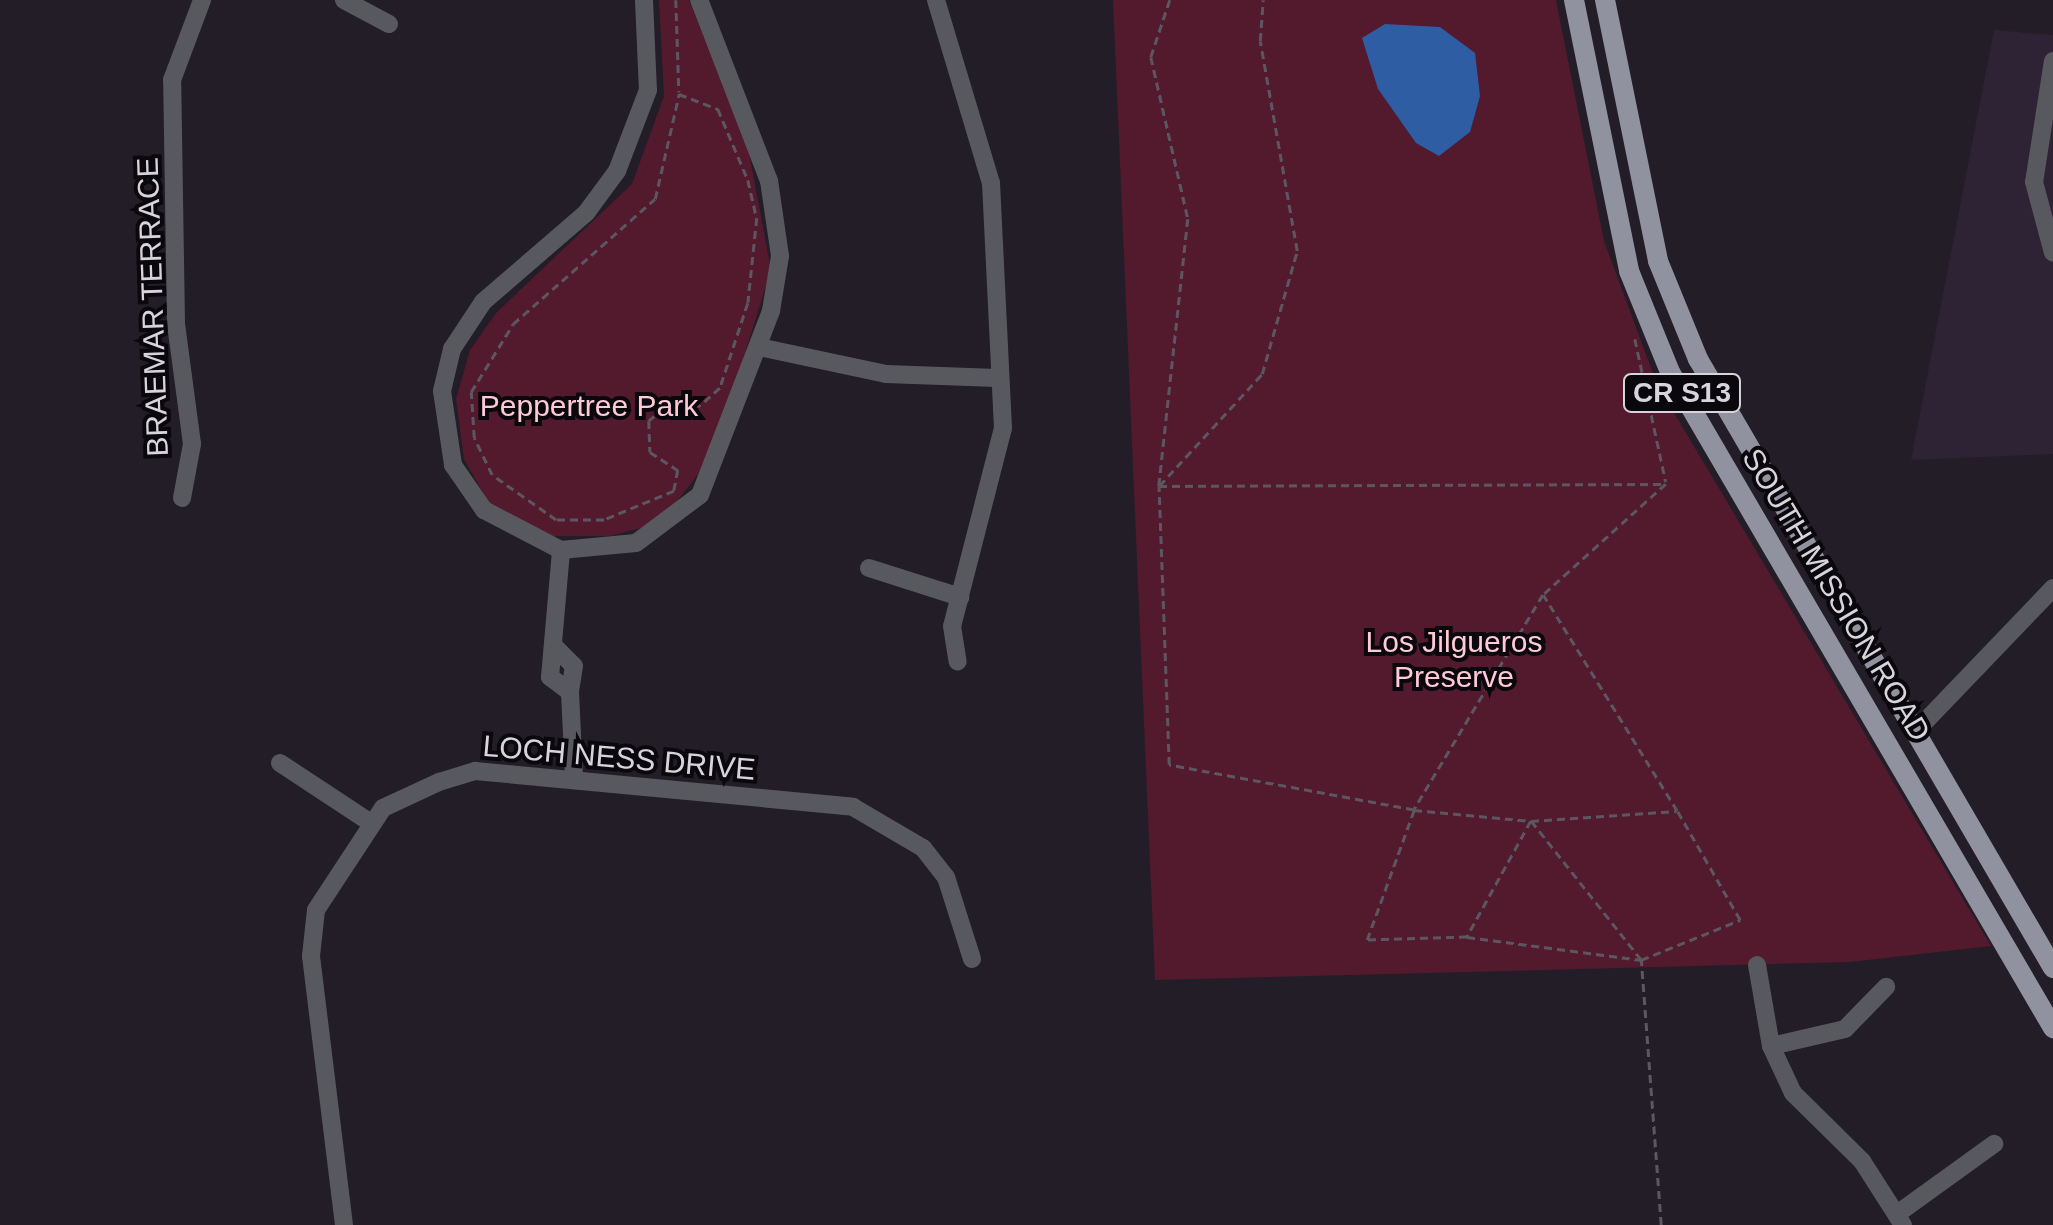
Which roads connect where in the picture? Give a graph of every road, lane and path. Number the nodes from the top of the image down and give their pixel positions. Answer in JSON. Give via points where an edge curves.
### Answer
{"nodes":[{"id":1,"x":202,"y":0,"type":"edge"},
{"id":2,"x":344,"y":0,"type":"edge"},
{"id":3,"x":644,"y":0,"type":"edge"},
{"id":4,"x":676,"y":0,"type":"edge"},
{"id":5,"x":699,"y":0,"type":"edge"},
{"id":6,"x":936,"y":0,"type":"edge"},
{"id":7,"x":1170,"y":0,"type":"edge"},
{"id":8,"x":1263,"y":0,"type":"edge"},
{"id":9,"x":1574,"y":0,"type":"edge"},
{"id":10,"x":1605,"y":0,"type":"edge"},
{"id":11,"x":389,"y":24,"type":"dead end"},
{"id":12,"x":2053,"y":61,"type":"edge"},
{"id":13,"x":679,"y":94,"type":"junction"},
{"id":14,"x":2053,"y":253,"type":"edge"},
{"id":15,"x":759,"y":347,"type":"junction"},
{"id":16,"x":998,"y":378,"type":"junction"},
{"id":17,"x":1159,"y":486,"type":"junction"},
{"id":18,"x":182,"y":498,"type":"dead end"},
{"id":19,"x":561,"y":550,"type":"junction"},
{"id":20,"x":869,"y":568,"type":"dead end"},
{"id":21,"x":2053,"y":588,"type":"edge"},
{"id":22,"x":1543,"y":595,"type":"junction"},
{"id":23,"x":960,"y":597,"type":"junction"},
{"id":24,"x":958,"y":662,"type":"dead end"},
{"id":25,"x":1916,"y":731,"type":"junction"},
{"id":26,"x":280,"y":763,"type":"dead end"},
{"id":27,"x":574,"y":778,"type":"junction"},
{"id":28,"x":1414,"y":810,"type":"junction"},
{"id":29,"x":1677,"y":810,"type":"junction"},
{"id":30,"x":1531,"y":820,"type":"junction"},
{"id":31,"x":371,"y":822,"type":"junction"},
{"id":32,"x":1467,"y":937,"type":"junction"},
{"id":33,"x":972,"y":960,"type":"dead end"},
{"id":34,"x":1641,"y":960,"type":"junction"},
{"id":35,"x":1757,"y":964,"type":"dead end"},
{"id":36,"x":2053,"y":968,"type":"edge"},
{"id":37,"x":1886,"y":987,"type":"dead end"},
{"id":38,"x":2053,"y":1028,"type":"edge"},
{"id":39,"x":1771,"y":1046,"type":"junction"},
{"id":40,"x":1994,"y":1144,"type":"dead end"},
{"id":41,"x":1900,"y":1220,"type":"edge"},
{"id":42,"x":344,"y":1225,"type":"edge"},
{"id":43,"x":1661,"y":1225,"type":"edge"}],
"edges":[{"from":1,"to":18,"type":"street","name":"BRAEMAR TERRACE","via":[[172,80],[176,324],[192,444]]},
{"from":2,"to":11,"type":"street"},
{"from":3,"to":19,"type":"street","via":[[648,90],[618,171],[586,213],[484,302],[452,349],[442,391],[453,465],[484,510]]},
{"from":4,"to":13,"type":"path"},
{"from":5,"to":15,"type":"street","via":[[777,219],[780,256]]},
{"from":6,"to":16,"type":"street","via":[[991,182]]},
{"from":7,"to":17,"type":"path","via":[[1151,57],[1188,219]]},
{"from":8,"to":17,"type":"path","via":[[1260,41],[1297,251],[1262,374]]},
{"from":9,"to":38,"type":"main road","name":"SOUTH MISSION ROAD","number":"CR S13","via":[[1629,271],[1670,372]]},
{"from":10,"to":25,"type":"main road","name":"SOUTH MISSION ROAD","number":"CR S13","via":[[1649,227],[1698,358]]},
{"from":12,"to":14,"type":"street","via":[[2034,182]]},
{"from":13,"to":13,"type":"path","via":[[718,109],[748,180],[757,218],[748,303],[720,388],[700,406],[664,408],[649,421],[650,452],[678,470],[674,491],[604,520],[556,520],[492,475],[474,438],[471,392],[512,324],[654,199]]},
{"from":15,"to":16,"type":"street","via":[[886,374]]},
{"from":15,"to":19,"type":"street","via":[[716,465],[686,510],[636,543]]},
{"from":16,"to":23,"type":"street","via":[[997,468]]},
{"from":17,"to":22,"type":"path","via":[[1666,484]]},
{"from":17,"to":28,"type":"path","via":[[1169,765]]},
{"from":19,"to":27,"type":"street","via":[[550,677],[570,692]]},
{"from":20,"to":23,"type":"street"},
{"from":21,"to":25,"type":"street"},
{"from":22,"to":28,"type":"path"},
{"from":22,"to":29,"type":"path"},
{"from":23,"to":24,"type":"street"},
{"from":25,"to":36,"type":"main road","name":"SOUTH MISSION ROAD","number":"CR S13"},
{"from":26,"to":31,"type":"street"},
{"from":27,"to":31,"type":"street","name":"LOCH NESS DRIVE","via":[[475,770],[383,808]]},
{"from":27,"to":33,"type":"street","name":"LOCH NESS DRIVE","via":[[853,807],[923,848],[946,877]]},
{"from":28,"to":30,"type":"path"},
{"from":28,"to":32,"type":"path","via":[[1367,940]]},
{"from":29,"to":30,"type":"path"},
{"from":29,"to":34,"type":"path","via":[[1740,920]]},
{"from":30,"to":32,"type":"path"},
{"from":30,"to":34,"type":"path"},
{"from":31,"to":42,"type":"street","name":"LOCH NESS DRIVE","via":[[316,910],[311,956]]},
{"from":32,"to":34,"type":"path"},
{"from":34,"to":43,"type":"path"},
{"from":35,"to":39,"type":"street"},
{"from":37,"to":39,"type":"street","via":[[1845,1029]]},
{"from":39,"to":41,"type":"street","via":[[1792,1093],[1862,1161]]},
{"from":40,"to":41,"type":"street"}]}
